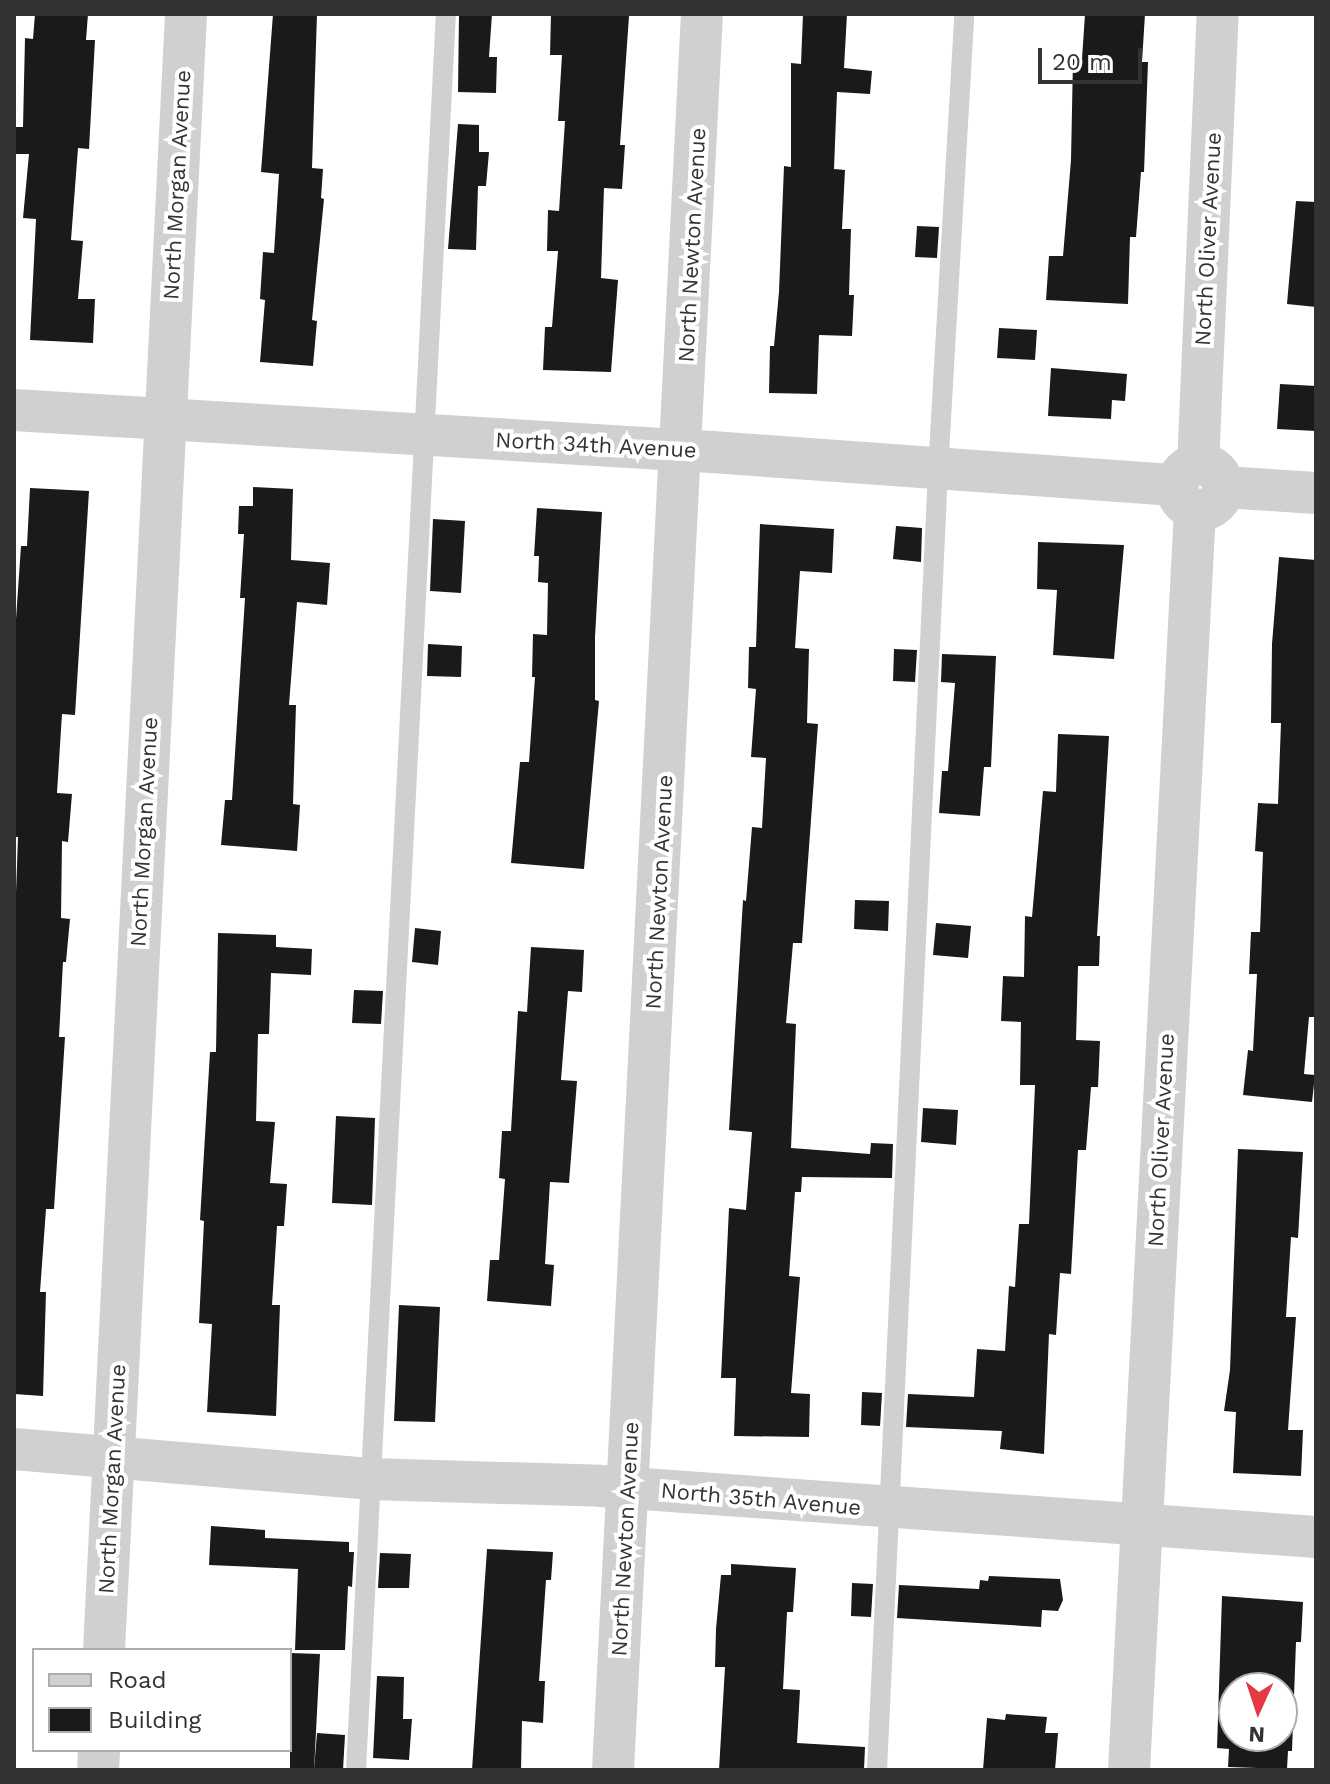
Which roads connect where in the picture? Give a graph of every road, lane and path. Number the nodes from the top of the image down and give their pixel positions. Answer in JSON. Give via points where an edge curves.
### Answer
{"nodes":[{"id":1,"x":186,"y":14,"type":"edge"},
{"id":2,"x":446,"y":14,"type":"edge"},
{"id":3,"x":702,"y":14,"type":"edge"},
{"id":4,"x":964,"y":14,"type":"edge"},
{"id":5,"x":1218,"y":14,"type":"edge"},
{"id":6,"x":14,"y":410,"type":"edge"},
{"id":7,"x":165,"y":421,"type":"junction"},
{"id":8,"x":425,"y":435,"type":"junction"},
{"id":9,"x":682,"y":452,"type":"junction"},
{"id":10,"x":938,"y":471,"type":"junction"},
{"id":11,"x":1198,"y":487,"type":"junction"},
{"id":12,"x":1316,"y":493,"type":"edge"},
{"id":13,"x":14,"y":1449,"type":"edge"},
{"id":14,"x":113,"y":1455,"type":"junction"},
{"id":15,"x":370,"y":1479,"type":"junction"},
{"id":16,"x":628,"y":1489,"type":"junction"},
{"id":17,"x":892,"y":1509,"type":"junction"},
{"id":18,"x":1140,"y":1526,"type":"junction"},
{"id":19,"x":1316,"y":1537,"type":"edge"},
{"id":20,"x":104,"y":1648,"type":"edge"},
{"id":21,"x":356,"y":1770,"type":"edge"},
{"id":22,"x":613,"y":1770,"type":"edge"},
{"id":23,"x":877,"y":1770,"type":"edge"},
{"id":24,"x":1129,"y":1770,"type":"edge"}],
"edges":[{"from":1,"to":7,"type":"street","name":"North Morgan Avenue"},
{"from":2,"to":8,"type":"lane"},
{"from":3,"to":9,"type":"street","name":"North Newton Avenue"},
{"from":4,"to":10,"type":"lane"},
{"from":5,"to":11,"type":"street","name":"North Oliver Avenue"},
{"from":6,"to":7,"type":"street","name":"North 34th Avenue"},
{"from":7,"to":8,"type":"street","name":"North 34th Avenue"},
{"from":7,"to":14,"type":"street","name":"North Morgan Avenue"},
{"from":8,"to":9,"type":"street","name":"North 34th Avenue"},
{"from":8,"to":15,"type":"lane"},
{"from":9,"to":10,"type":"street","name":"North 34th Avenue"},
{"from":9,"to":16,"type":"street","name":"North Newton Avenue"},
{"from":10,"to":11,"type":"street","name":"North 34th Avenue"},
{"from":10,"to":17,"type":"lane"},
{"from":11,"to":12,"type":"street","name":"North 34th Avenue"},
{"from":11,"to":18,"type":"street","name":"North Oliver Avenue"},
{"from":13,"to":14,"type":"street","name":"North 35th Avenue"},
{"from":14,"to":15,"type":"street","name":"North 35th Avenue"},
{"from":14,"to":20,"type":"street","name":"North Morgan Avenue"},
{"from":15,"to":16,"type":"street","name":"North 35th Avenue"},
{"from":15,"to":21,"type":"lane"},
{"from":16,"to":17,"type":"street","name":"North 35th Avenue"},
{"from":16,"to":22,"type":"street","name":"North Newton Avenue"},
{"from":17,"to":18,"type":"street","name":"North 35th Avenue"},
{"from":17,"to":23,"type":"lane"},
{"from":18,"to":19,"type":"street","name":"North 35th Avenue"},
{"from":18,"to":24,"type":"street","name":"North Oliver Avenue"}]}
